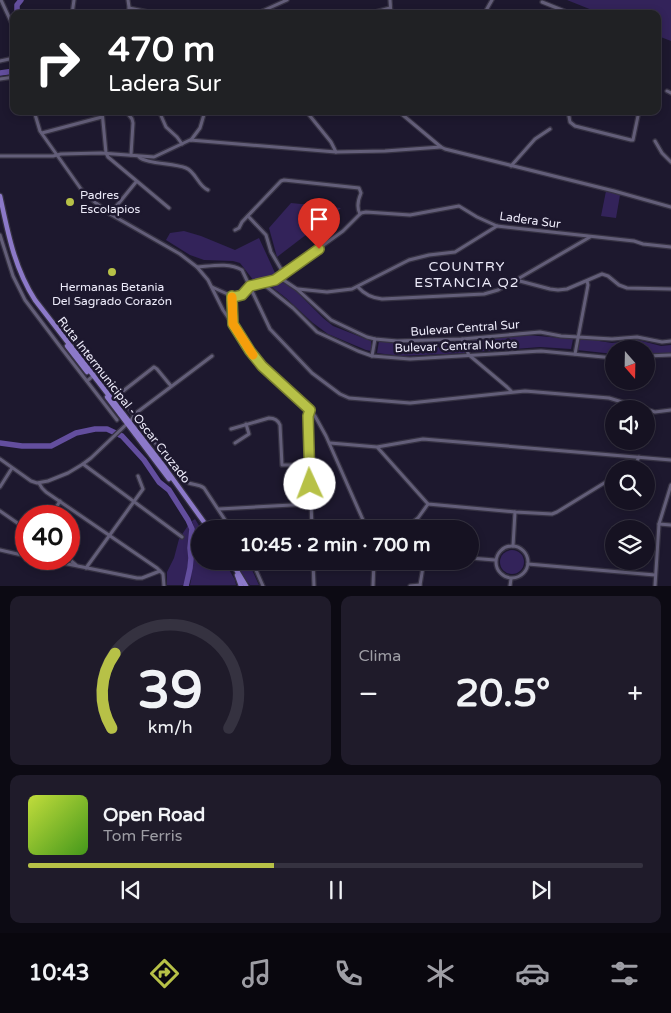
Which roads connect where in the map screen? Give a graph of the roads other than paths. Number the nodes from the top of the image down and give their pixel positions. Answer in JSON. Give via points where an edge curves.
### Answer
{"nodes":[{"id":1,"x":1,"y":0,"type":"edge"},
{"id":2,"x":128,"y":0,"type":"edge"},
{"id":3,"x":287,"y":0,"type":"edge"},
{"id":4,"x":390,"y":0,"type":"edge"},
{"id":5,"x":542,"y":2,"type":"dead end"},
{"id":6,"x":129,"y":8,"type":"joint"},
{"id":7,"x":390,"y":8,"type":"joint"},
{"id":8,"x":139,"y":10,"type":"edge"},
{"id":9,"x":265,"y":10,"type":"edge"},
{"id":10,"x":383,"y":10,"type":"edge"},
{"id":11,"x":562,"y":10,"type":"edge"},
{"id":12,"x":10,"y":17,"type":"edge"},
{"id":13,"x":35,"y":115,"type":"edge"},
{"id":14,"x":129,"y":115,"type":"edge"},
{"id":15,"x":160,"y":115,"type":"edge"},
{"id":16,"x":205,"y":115,"type":"edge"},
{"id":17,"x":309,"y":115,"type":"edge"},
{"id":18,"x":403,"y":115,"type":"edge"},
{"id":19,"x":569,"y":115,"type":"edge"},
{"id":20,"x":638,"y":115,"type":"edge"},
{"id":21,"x":102,"y":117,"type":"joint"},
{"id":22,"x":550,"y":129,"type":"dead end"},
{"id":23,"x":42,"y":133,"type":"junction"},
{"id":24,"x":190,"y":140,"type":"junction"},
{"id":25,"x":655,"y":141,"type":"dead end"},
{"id":26,"x":182,"y":144,"type":"junction"},
{"id":27,"x":441,"y":147,"type":"junction"},
{"id":28,"x":336,"y":152,"type":"junction"},
{"id":29,"x":106,"y":153,"type":"junction"},
{"id":30,"x":56,"y":155,"type":"junction"},
{"id":31,"x":131,"y":155,"type":"junction"},
{"id":32,"x":0,"y":156,"type":"edge"},
{"id":33,"x":139,"y":156,"type":"junction"},
{"id":34,"x":671,"y":162,"type":"edge"},
{"id":35,"x":512,"y":166,"type":"junction"},
{"id":36,"x":136,"y":182,"type":"junction"},
{"id":37,"x":208,"y":190,"type":"dead end"},
{"id":38,"x":0,"y":196,"type":"edge"},
{"id":39,"x":0,"y":205,"type":"edge"},
{"id":40,"x":169,"y":208,"type":"dead end"},
{"id":41,"x":671,"y":208,"type":"edge"},
{"id":42,"x":110,"y":214,"type":"junction"},
{"id":43,"x":360,"y":214,"type":"junction"},
{"id":44,"x":248,"y":216,"type":"junction"},
{"id":45,"x":497,"y":226,"type":"junction"},
{"id":46,"x":235,"y":230,"type":"dead end"},
{"id":47,"x":0,"y":235,"type":"edge"},
{"id":48,"x":591,"y":237,"type":"junction"},
{"id":49,"x":671,"y":247,"type":"edge"},
{"id":50,"x":196,"y":267,"type":"junction"},
{"id":51,"x":284,"y":274,"type":"junction"},
{"id":52,"x":279,"y":277,"type":"junction"},
{"id":53,"x":516,"y":280,"type":"junction"},
{"id":54,"x":587,"y":281,"type":"junction"},
{"id":55,"x":262,"y":283,"type":"junction"},
{"id":56,"x":250,"y":286,"type":"junction"},
{"id":57,"x":212,"y":287,"type":"junction"},
{"id":58,"x":358,"y":287,"type":"junction"},
{"id":59,"x":297,"y":289,"type":"junction"},
{"id":60,"x":671,"y":289,"type":"edge"},
{"id":61,"x":232,"y":296,"type":"junction"},
{"id":62,"x":233,"y":324,"type":"junction"},
{"id":63,"x":578,"y":336,"type":"junction"},
{"id":64,"x":375,"y":339,"type":"junction"},
{"id":65,"x":462,"y":339,"type":"junction"},
{"id":66,"x":671,"y":341,"type":"edge"},
{"id":67,"x":77,"y":342,"type":"dead end"},
{"id":68,"x":575,"y":354,"type":"junction"},
{"id":69,"x":469,"y":355,"type":"junction"},
{"id":70,"x":671,"y":355,"type":"edge"},
{"id":71,"x":212,"y":356,"type":"dead end"},
{"id":72,"x":372,"y":356,"type":"junction"},
{"id":73,"x":655,"y":356,"type":"edge"},
{"id":74,"x":605,"y":357,"type":"edge"},
{"id":75,"x":99,"y":371,"type":"junction"},
{"id":76,"x":92,"y":377,"type":"junction"},
{"id":77,"x":87,"y":382,"type":"junction"},
{"id":78,"x":172,"y":386,"type":"junction"},
{"id":79,"x":511,"y":392,"type":"junction"},
{"id":80,"x":118,"y":395,"type":"junction"},
{"id":81,"x":108,"y":400,"type":"junction"},
{"id":82,"x":616,"y":400,"type":"edge"},
{"id":83,"x":104,"y":404,"type":"junction"},
{"id":84,"x":310,"y":410,"type":"junction"},
{"id":85,"x":671,"y":410,"type":"edge"},
{"id":86,"x":655,"y":412,"type":"edge"},
{"id":87,"x":134,"y":416,"type":"junction"},
{"id":88,"x":117,"y":420,"type":"dead end"},
{"id":89,"x":127,"y":422,"type":"junction"},
{"id":90,"x":246,"y":424,"type":"junction"},
{"id":91,"x":231,"y":429,"type":"dead end"},
{"id":92,"x":148,"y":434,"type":"junction"},
{"id":93,"x":235,"y":442,"type":"dead end"},
{"id":94,"x":330,"y":443,"type":"junction"},
{"id":95,"x":377,"y":447,"type":"junction"},
{"id":96,"x":639,"y":457,"type":"junction"},
{"id":97,"x":0,"y":459,"type":"edge"},
{"id":98,"x":638,"y":460,"type":"edge"},
{"id":99,"x":671,"y":460,"type":"edge"},
{"id":100,"x":83,"y":464,"type":"junction"},
{"id":101,"x":310,"y":464,"type":"junction"},
{"id":102,"x":12,"y":468,"type":"junction"},
{"id":103,"x":165,"y":468,"type":"junction"},
{"id":104,"x":138,"y":476,"type":"dead end"},
{"id":105,"x":605,"y":482,"type":"edge"},
{"id":106,"x":39,"y":483,"type":"junction"},
{"id":107,"x":192,"y":485,"type":"junction"},
{"id":108,"x":671,"y":485,"type":"edge"},
{"id":109,"x":0,"y":487,"type":"edge"},
{"id":110,"x":183,"y":493,"type":"junction"},
{"id":111,"x":134,"y":500,"type":"junction"},
{"id":112,"x":60,"y":501,"type":"junction"},
{"id":113,"x":311,"y":504,"type":"junction"},
{"id":114,"x":428,"y":504,"type":"junction"},
{"id":115,"x":57,"y":505,"type":"edge"},
{"id":116,"x":218,"y":509,"type":"junction"},
{"id":117,"x":0,"y":510,"type":"edge"},
{"id":118,"x":515,"y":512,"type":"junction"},
{"id":119,"x":201,"y":520,"type":"edge"},
{"id":120,"x":202,"y":520,"type":"edge"},
{"id":121,"x":225,"y":520,"type":"edge"},
{"id":122,"x":312,"y":520,"type":"edge"},
{"id":123,"x":363,"y":520,"type":"edge"},
{"id":124,"x":416,"y":520,"type":"edge"},
{"id":125,"x":15,"y":521,"type":"edge"},
{"id":126,"x":660,"y":524,"type":"junction"},
{"id":127,"x":671,"y":525,"type":"edge"},
{"id":128,"x":110,"y":535,"type":"junction"},
{"id":129,"x":182,"y":537,"type":"dead end"},
{"id":130,"x":513,"y":546,"type":"junction"},
{"id":131,"x":0,"y":550,"type":"edge"},
{"id":132,"x":15,"y":553,"type":"edge"},
{"id":133,"x":479,"y":559,"type":"edge"},
{"id":134,"x":495,"y":560,"type":"junction"},
{"id":135,"x":528,"y":564,"type":"junction"},
{"id":136,"x":80,"y":566,"type":"edge"},
{"id":137,"x":86,"y":568,"type":"junction"},
{"id":138,"x":235,"y":570,"type":"edge"},
{"id":139,"x":236,"y":570,"type":"edge"},
{"id":140,"x":256,"y":570,"type":"edge"},
{"id":141,"x":314,"y":570,"type":"edge"},
{"id":142,"x":374,"y":570,"type":"edge"},
{"id":143,"x":423,"y":570,"type":"edge"},
{"id":144,"x":160,"y":571,"type":"junction"},
{"id":145,"x":656,"y":575,"type":"junction"},
{"id":146,"x":511,"y":579,"type":"junction"},
{"id":147,"x":421,"y":585,"type":"edge"},
{"id":148,"x":164,"y":586,"type":"edge"},
{"id":149,"x":241,"y":586,"type":"edge"},
{"id":150,"x":246,"y":586,"type":"edge"},
{"id":151,"x":263,"y":586,"type":"edge"},
{"id":152,"x":314,"y":586,"type":"edge"},
{"id":153,"x":373,"y":586,"type":"edge"},
{"id":154,"x":410,"y":586,"type":"edge"},
{"id":155,"x":510,"y":586,"type":"edge"},
{"id":156,"x":655,"y":586,"type":"edge"}],
"edges":[{"from":1,"to":12,"type":"street"},
{"from":2,"to":6,"type":"street"},
{"from":3,"to":9,"type":"street"},
{"from":4,"to":7,"type":"street"},
{"from":5,"to":11,"type":"street"},
{"from":6,"to":8,"type":"street"},
{"from":7,"to":10,"type":"street"},
{"from":13,"to":23,"type":"street"},
{"from":14,"to":31,"type":"street","via":[[133,123]]},
{"from":15,"to":26,"type":"street","via":[[166,128]]},
{"from":16,"to":24,"type":"street","via":[[200,128]]},
{"from":17,"to":28,"type":"street"},
{"from":18,"to":27,"type":"street"},
{"from":19,"to":20,"type":"street","via":[[575,126],[631,140]]},
{"from":21,"to":23,"type":"street"},
{"from":21,"to":29,"type":"street"},
{"from":22,"to":35,"type":"street","via":[[535,139]]},
{"from":23,"to":30,"type":"street"},
{"from":24,"to":26,"type":"street"},
{"from":24,"to":28,"type":"street"},
{"from":25,"to":34,"type":"street"},
{"from":26,"to":33,"type":"street","via":[[156,156]]},
{"from":27,"to":28,"type":"street"},
{"from":27,"to":35,"type":"street"},
{"from":29,"to":30,"type":"street"},
{"from":29,"to":31,"type":"street"},
{"from":29,"to":36,"type":"street"},
{"from":30,"to":32,"type":"street"},
{"from":30,"to":42,"type":"street","via":[[81,189]]},
{"from":31,"to":33,"type":"street"},
{"from":33,"to":37,"type":"street","via":[[143,160],[187,168]]},
{"from":35,"to":41,"type":"street"},
{"from":36,"to":40,"type":"street"},
{"from":36,"to":42,"type":"street"},
{"from":38,"to":76,"type":"main road","name":"Ruta Intermunicipal - Oscar Cruzado","via":[[12,250],[27,287]]},
{"from":39,"to":76,"type":"main road","name":"Ruta Intermunicipal - Oscar Cruzado","via":[[11,255],[24,286]]},
{"from":42,"to":50,"type":"street","via":[[180,254]]},
{"from":43,"to":44,"type":"street","via":[[359,188],[284,180]]},
{"from":43,"to":45,"type":"street","name":"Ladera Sur","via":[[370,211],[410,215],[459,206]]},
{"from":43,"to":51,"type":"street","via":[[343,231]]},
{"from":44,"to":46,"type":"street"},
{"from":44,"to":51,"type":"street","via":[[266,235],[271,252]]},
{"from":45,"to":48,"type":"street","name":"Ladera Sur"},
{"from":45,"to":58,"type":"street","via":[[455,252],[409,260]]},
{"from":47,"to":77,"type":"street","via":[[13,276],[25,300]]},
{"from":48,"to":49,"type":"street","name":"Ladera Sur"},
{"from":48,"to":53,"type":"street"},
{"from":50,"to":56,"type":"street","via":[[236,267],[244,272]]},
{"from":50,"to":57,"type":"street"},
{"from":51,"to":52,"type":"street"},
{"from":52,"to":55,"type":"street"},
{"from":52,"to":59,"type":"street","name":"Bulevar Central Sur"},
{"from":53,"to":54,"type":"street","via":[[555,290]]},
{"from":53,"to":58,"type":"street","via":[[484,294],[388,299],[372,297]]},
{"from":54,"to":60,"type":"street","via":[[602,274],[627,288]]},
{"from":54,"to":63,"type":"street"},
{"from":55,"to":56,"type":"street"},
{"from":55,"to":72,"type":"street","name":"Bulevar Central Norte","via":[[316,332]]},
{"from":56,"to":61,"type":"street","via":[[242,295]]},
{"from":56,"to":79,"type":"street","via":[[270,329],[312,373],[344,396],[408,403]]},
{"from":57,"to":61,"type":"street"},
{"from":57,"to":62,"type":"street"},
{"from":58,"to":59,"type":"street","via":[[328,292]]},
{"from":59,"to":64,"type":"street","name":"Bulevar Central Sur","via":[[336,324]]},
{"from":61,"to":62,"type":"street"},
{"from":62,"to":84,"type":"street","via":[[257,360]]},
{"from":63,"to":65,"type":"street","name":"Bulevar Central Sur","via":[[535,332]]},
{"from":63,"to":66,"type":"street","name":"Bulevar Central Sur"},
{"from":63,"to":68,"type":"street"},
{"from":64,"to":65,"type":"street","name":"Bulevar Central Sur"},
{"from":64,"to":72,"type":"street"},
{"from":65,"to":69,"type":"street"},
{"from":67,"to":75,"type":"street"},
{"from":68,"to":69,"type":"street","name":"Bulevar Central Norte","via":[[541,351]]},
{"from":68,"to":74,"type":"street","name":"Bulevar Central Norte"},
{"from":69,"to":72,"type":"street","name":"Bulevar Central Norte","via":[[410,359]]},
{"from":69,"to":79,"type":"street"},
{"from":70,"to":73,"type":"street"},
{"from":71,"to":78,"type":"street"},
{"from":75,"to":76,"type":"street"},
{"from":75,"to":80,"type":"street"},
{"from":76,"to":77,"type":"street"},
{"from":76,"to":81,"type":"main road","name":"Ruta Intermunicipal - Oscar Cruzado"},
{"from":76,"to":89,"type":"main road","name":"Ruta Intermunicipal - Oscar Cruzado"},
{"from":77,"to":83,"type":"street"},
{"from":78,"to":80,"type":"street","via":[[154,367]]},
{"from":78,"to":87,"type":"street"},
{"from":79,"to":82,"type":"street"},
{"from":80,"to":87,"type":"street"},
{"from":81,"to":83,"type":"street"},
{"from":81,"to":89,"type":"main road","name":"Ruta Intermunicipal - Oscar Cruzado"},
{"from":83,"to":88,"type":"street"},
{"from":84,"to":94,"type":"street"},
{"from":84,"to":101,"type":"street"},
{"from":85,"to":86,"type":"street"},
{"from":87,"to":89,"type":"street"},
{"from":87,"to":92,"type":"street"},
{"from":89,"to":100,"type":"street"},
{"from":89,"to":103,"type":"main road","name":"Ruta Intermunicipal - Oscar Cruzado"},
{"from":89,"to":119,"type":"main road","name":"Ruta Intermunicipal - Oscar Cruzado"},
{"from":90,"to":91,"type":"street"},
{"from":90,"to":93,"type":"street","via":[[249,434]]},
{"from":90,"to":101,"type":"street","via":[[276,419],[280,425],[282,465]]},
{"from":92,"to":103,"type":"street","via":[[148,443]]},
{"from":92,"to":107,"type":"street","via":[[185,481]]},
{"from":94,"to":95,"type":"street"},
{"from":94,"to":123,"type":"street"},
{"from":95,"to":96,"type":"street","via":[[423,439]]},
{"from":95,"to":114,"type":"street"},
{"from":96,"to":98,"type":"street"},
{"from":96,"to":99,"type":"street"},
{"from":97,"to":102,"type":"street"},
{"from":100,"to":106,"type":"street"},
{"from":100,"to":111,"type":"street"},
{"from":101,"to":113,"type":"street"},
{"from":102,"to":106,"type":"street"},
{"from":102,"to":109,"type":"street"},
{"from":103,"to":110,"type":"main road","name":"Ruta Intermunicipal - Oscar Cruzado"},
{"from":104,"to":111,"type":"street","via":[[143,489]]},
{"from":105,"to":118,"type":"street","via":[[555,513]]},
{"from":106,"to":112,"type":"street"},
{"from":107,"to":110,"type":"street"},
{"from":107,"to":116,"type":"street","via":[[202,486]]},
{"from":108,"to":126,"type":"street"},
{"from":110,"to":120,"type":"main road","name":"Ruta Intermunicipal - Oscar Cruzado"},
{"from":111,"to":128,"type":"street"},
{"from":111,"to":129,"type":"street"},
{"from":112,"to":115,"type":"street"},
{"from":112,"to":128,"type":"street"},
{"from":113,"to":116,"type":"street"},
{"from":113,"to":122,"type":"street"},
{"from":114,"to":118,"type":"street"},
{"from":114,"to":124,"type":"street"},
{"from":116,"to":121,"type":"street"},
{"from":117,"to":125,"type":"street"},
{"from":118,"to":130,"type":"street"},
{"from":126,"to":127,"type":"street"},
{"from":126,"to":145,"type":"street"},
{"from":128,"to":137,"type":"street"},
{"from":128,"to":144,"type":"street"},
{"from":130,"to":134,"type":"street","via":[[503,548]]},
{"from":130,"to":135,"type":"street","via":[[526,554]]},
{"from":131,"to":132,"type":"street"},
{"from":133,"to":134,"type":"street"},
{"from":134,"to":146,"type":"street","via":[[499,573]]},
{"from":135,"to":145,"type":"street"},
{"from":135,"to":146,"type":"street","via":[[520,576]]},
{"from":136,"to":137,"type":"street"},
{"from":137,"to":144,"type":"street","via":[[137,578]]},
{"from":138,"to":149,"type":"main road"},
{"from":139,"to":150,"type":"main road"},
{"from":140,"to":151,"type":"street"},
{"from":141,"to":152,"type":"street"},
{"from":142,"to":153,"type":"street"},
{"from":143,"to":147,"type":"street"},
{"from":144,"to":148,"type":"street"},
{"from":145,"to":156,"type":"street"},
{"from":146,"to":155,"type":"street"},
{"from":147,"to":154,"type":"street"}]}
